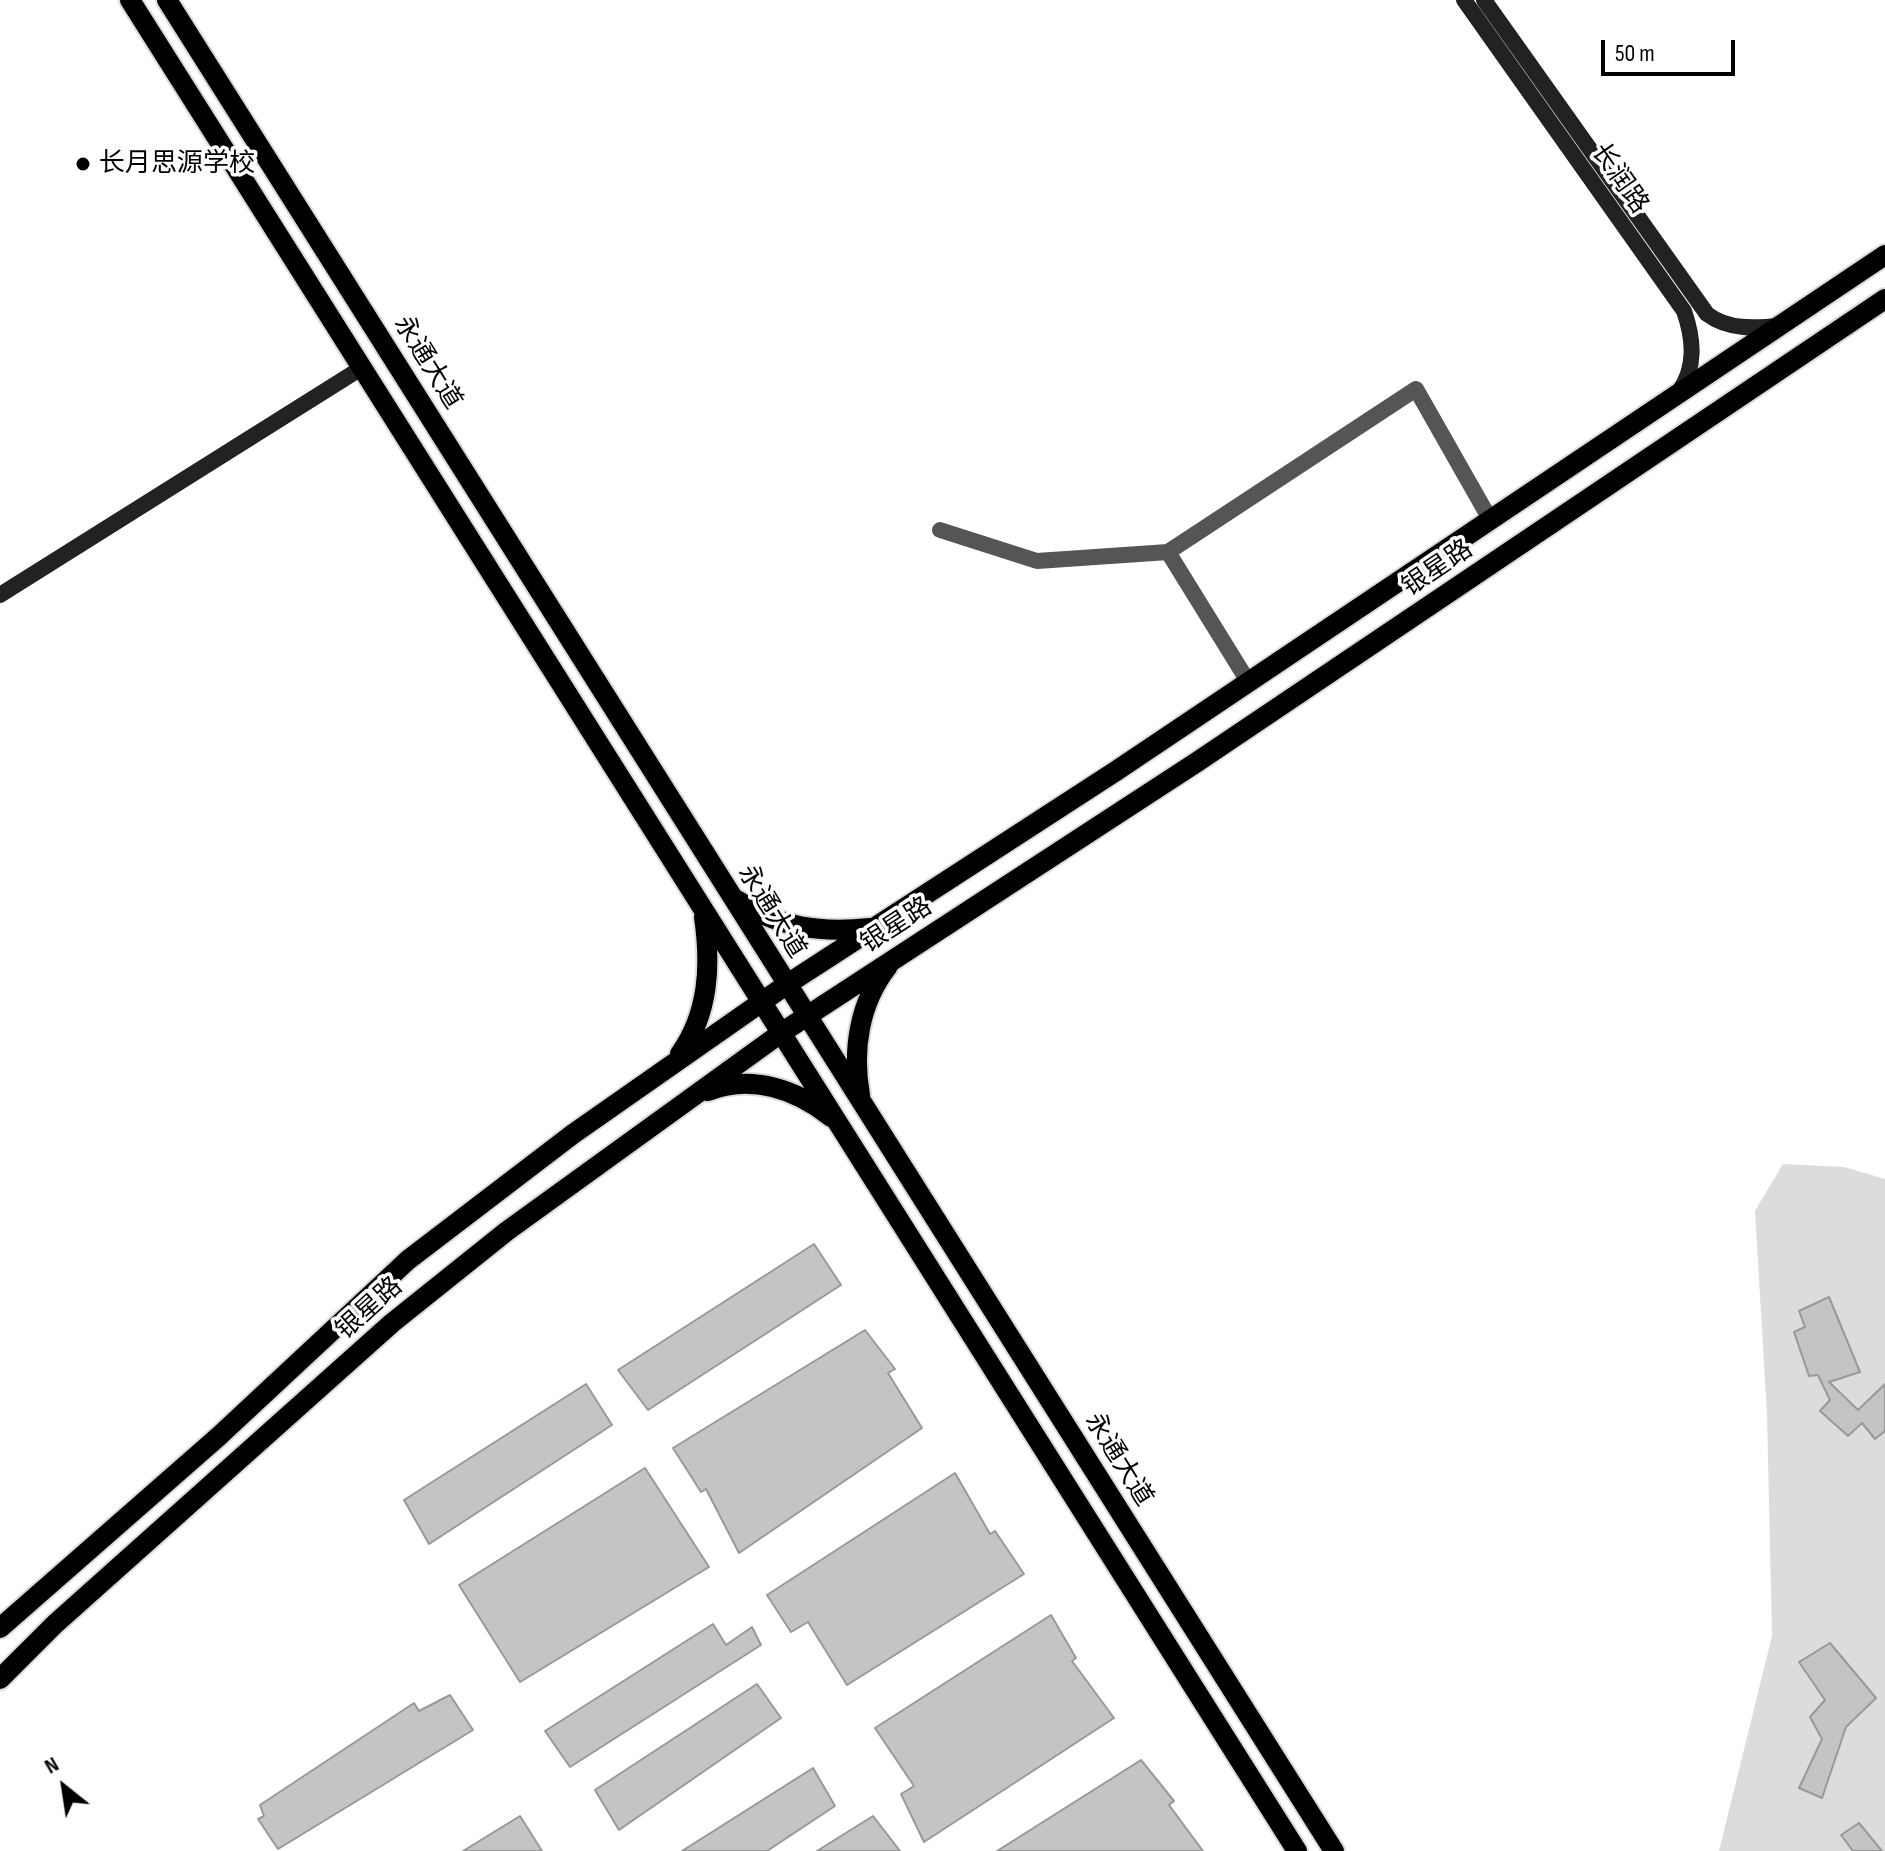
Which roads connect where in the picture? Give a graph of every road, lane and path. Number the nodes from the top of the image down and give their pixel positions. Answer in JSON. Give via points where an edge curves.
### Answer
{"nodes":[{"id":1,"x":130,"y":0,"type":"edge"},
{"id":2,"x":167,"y":0,"type":"edge"},
{"id":3,"x":1464,"y":0,"type":"edge"},
{"id":4,"x":1484,"y":0,"type":"edge"},
{"id":5,"x":1885,"y":255,"type":"edge"},
{"id":6,"x":1885,"y":299,"type":"edge"},
{"id":7,"x":1781,"y":326,"type":"junction"},
{"id":8,"x":363,"y":367,"type":"junction"},
{"id":9,"x":1676,"y":396,"type":"junction"},
{"id":10,"x":1491,"y":521,"type":"junction"},
{"id":11,"x":940,"y":530,"type":"dead end"},
{"id":12,"x":1168,"y":552,"type":"junction"},
{"id":13,"x":0,"y":595,"type":"edge"},
{"id":14,"x":1249,"y":683,"type":"junction"},
{"id":15,"x":730,"y":896,"type":"junction"},
{"id":16,"x":703,"y":909,"type":"junction"},
{"id":17,"x":874,"y":927,"type":"junction"},
{"id":18,"x":893,"y":960,"type":"junction"},
{"id":19,"x":786,"y":985,"type":"junction"},
{"id":20,"x":762,"y":1001,"type":"junction"},
{"id":21,"x":806,"y":1016,"type":"junction"},
{"id":22,"x":781,"y":1033,"type":"junction"},
{"id":23,"x":672,"y":1064,"type":"junction"},
{"id":24,"x":689,"y":1098,"type":"junction"},
{"id":25,"x":863,"y":1106,"type":"junction"},
{"id":26,"x":838,"y":1123,"type":"junction"},
{"id":27,"x":0,"y":1628,"type":"edge"},
{"id":28,"x":0,"y":1679,"type":"edge"},
{"id":29,"x":1297,"y":1851,"type":"edge"},
{"id":30,"x":1334,"y":1851,"type":"edge"}],
"edges":[{"from":1,"to":8,"type":"main road"},
{"from":2,"to":15,"type":"main road","name":"永通大道"},
{"from":3,"to":9,"type":"main road","name":"长润路","via":[[1684,311],[1692,356]]},
{"from":4,"to":7,"type":"main road","name":"长润路","via":[[1707,314],[1735,327]]},
{"from":5,"to":7,"type":"main road","name":"银星路"},
{"from":6,"to":18,"type":"main road","name":"银星路"},
{"from":7,"to":9,"type":"main road","name":"银星路"},
{"from":8,"to":13,"type":"main road"},
{"from":8,"to":16,"type":"main road"},
{"from":9,"to":10,"type":"main road","name":"银星路"},
{"from":10,"to":12,"type":"street","via":[[1416,389]]},
{"from":10,"to":14,"type":"main road","name":"银星路"},
{"from":11,"to":12,"type":"street","via":[[1037,561]]},
{"from":12,"to":14,"type":"street"},
{"from":14,"to":17,"type":"main road","name":"银星路"},
{"from":15,"to":17,"type":"main road","via":[[798,928]]},
{"from":15,"to":19,"type":"main road","name":"永通大道"},
{"from":16,"to":20,"type":"main road"},
{"from":16,"to":23,"type":"main road","via":[[706,989],[695,1030]]},
{"from":17,"to":19,"type":"main road","name":"银星路"},
{"from":18,"to":21,"type":"main road","name":"银星路"},
{"from":18,"to":25,"type":"main road","via":[[870,996],[858,1035]]},
{"from":19,"to":20,"type":"main road","name":"银星路"},
{"from":19,"to":21,"type":"main road","name":"永通大道"},
{"from":20,"to":22,"type":"main road"},
{"from":20,"to":23,"type":"main road","name":"银星路"},
{"from":21,"to":22,"type":"main road","name":"银星路"},
{"from":21,"to":25,"type":"main road","name":"永通大道"},
{"from":22,"to":24,"type":"main road","name":"银星路"},
{"from":22,"to":26,"type":"main road"},
{"from":23,"to":27,"type":"main road","name":"银星路","via":[[408,1260],[218,1437]]},
{"from":24,"to":26,"type":"main road","via":[[753,1083],[792,1093]]},
{"from":24,"to":28,"type":"main road","name":"银星路","via":[[392,1323]]},
{"from":25,"to":30,"type":"main road","name":"永通大道"},
{"from":26,"to":29,"type":"main road"}]}
